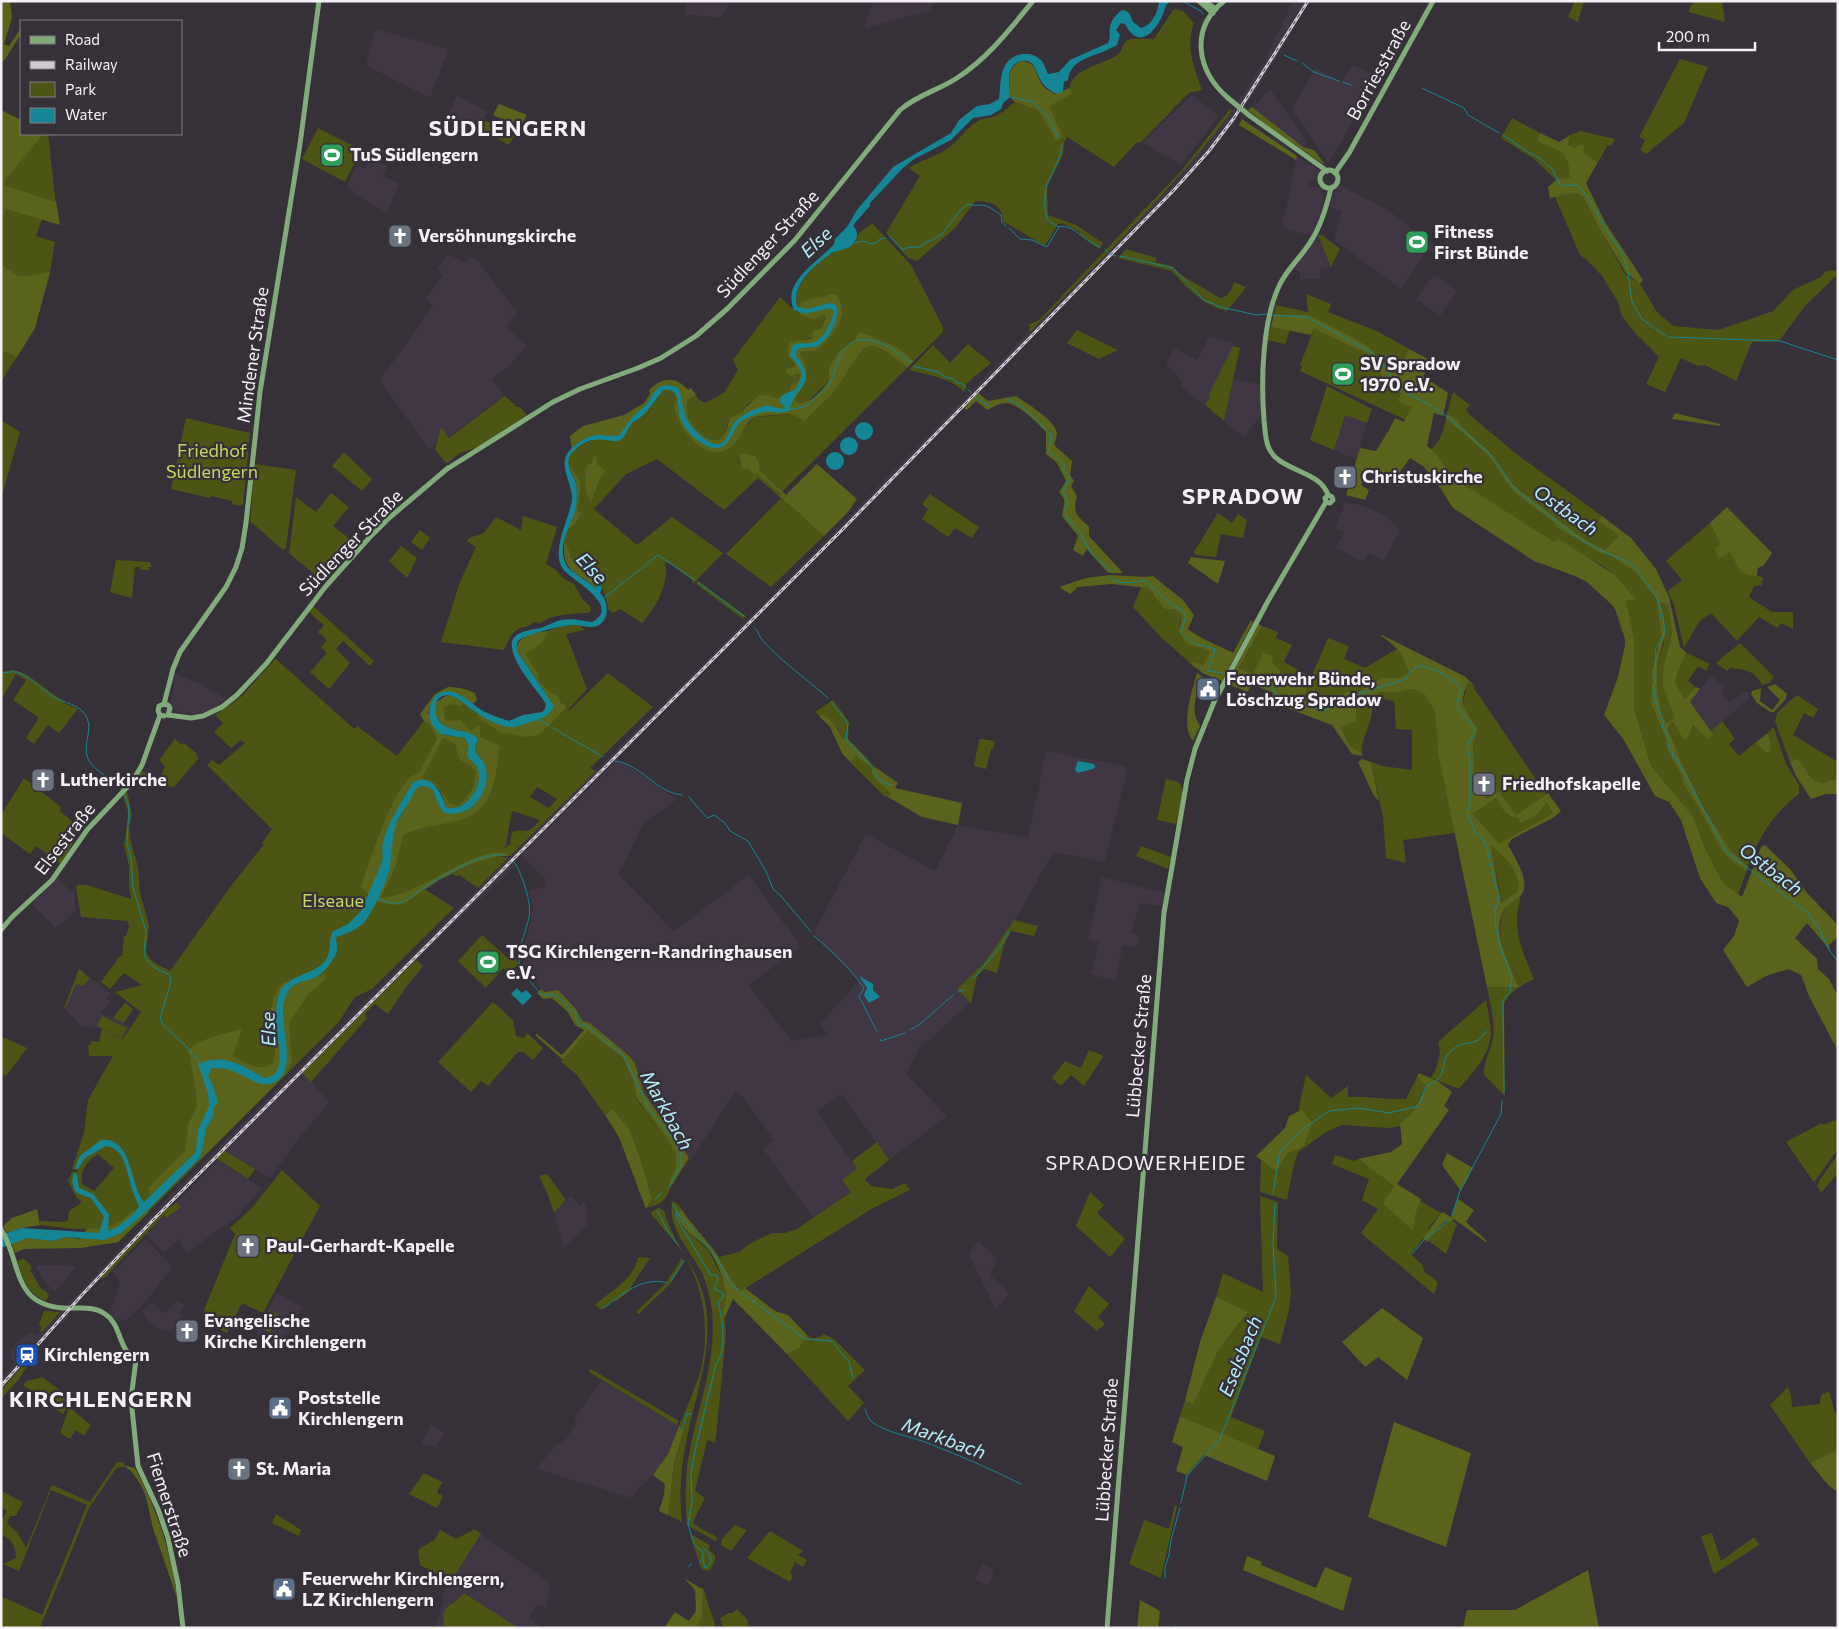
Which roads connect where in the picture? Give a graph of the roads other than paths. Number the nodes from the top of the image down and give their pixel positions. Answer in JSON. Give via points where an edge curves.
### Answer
{"nodes":[{"id":1,"x":319,"y":1,"type":"edge"},
{"id":2,"x":1033,"y":1,"type":"edge"},
{"id":3,"x":1199,"y":1,"type":"edge"},
{"id":4,"x":1223,"y":1,"type":"edge"},
{"id":5,"x":1432,"y":1,"type":"edge"},
{"id":6,"x":1207,"y":2,"type":"edge"},
{"id":7,"x":1214,"y":11,"type":"junction"},
{"id":8,"x":1325,"y":172,"type":"junction"},
{"id":9,"x":1336,"y":174,"type":"junction"},
{"id":10,"x":1329,"y":188,"type":"junction"},
{"id":11,"x":166,"y":711,"type":"junction"},
{"id":12,"x":1,"y":930,"type":"edge"},
{"id":13,"x":3,"y":1232,"type":"edge"},
{"id":14,"x":183,"y":1628,"type":"edge"},
{"id":15,"x":1107,"y":1628,"type":"edge"}],
"edges":[{"from":1,"to":11,"type":"main road","name":"Mindener Straße","via":[[300,144],[260,392],[242,548],[226,587],[180,652],[173,669]]},
{"from":2,"to":11,"type":"main road","name":"Südlenger Straße","via":[[969,70],[900,110],[795,240],[709,326],[661,358],[553,402],[447,469],[389,518],[326,586],[244,689],[225,705],[203,716],[180,717]]},
{"from":3,"to":7,"type":"main road"},
{"from":4,"to":6,"type":"main road"},
{"from":4,"to":7,"type":"main road"},
{"from":5,"to":9,"type":"main road","name":"Borriesstraße"},
{"from":6,"to":7,"type":"main road"},
{"from":7,"to":8,"type":"main road","bridge":true,"via":[[1202,35],[1202,56],[1209,77],[1228,98]]},
{"from":8,"to":9,"type":"main road"},
{"from":8,"to":10,"type":"main road","via":[[1321,182]]},
{"from":9,"to":10,"type":"main road","via":[[1337,183]]},
{"from":10,"to":15,"type":"main road","name":"Lübbecker Straße","via":[[1318,231],[1279,286],[1263,356],[1268,448],[1277,459],[1320,482],[1328,495],[1214,702],[1194,749],[1164,913]]},
{"from":11,"to":12,"type":"main road","name":"Elsestraße","via":[[139,771],[87,830],[52,880]]},
{"from":13,"to":14,"type":"main road","name":"Fiemerstraße","via":[[17,1275],[32,1297],[52,1306],[92,1308],[106,1314],[127,1352],[136,1360],[131,1399],[138,1466],[168,1538]]}]}
